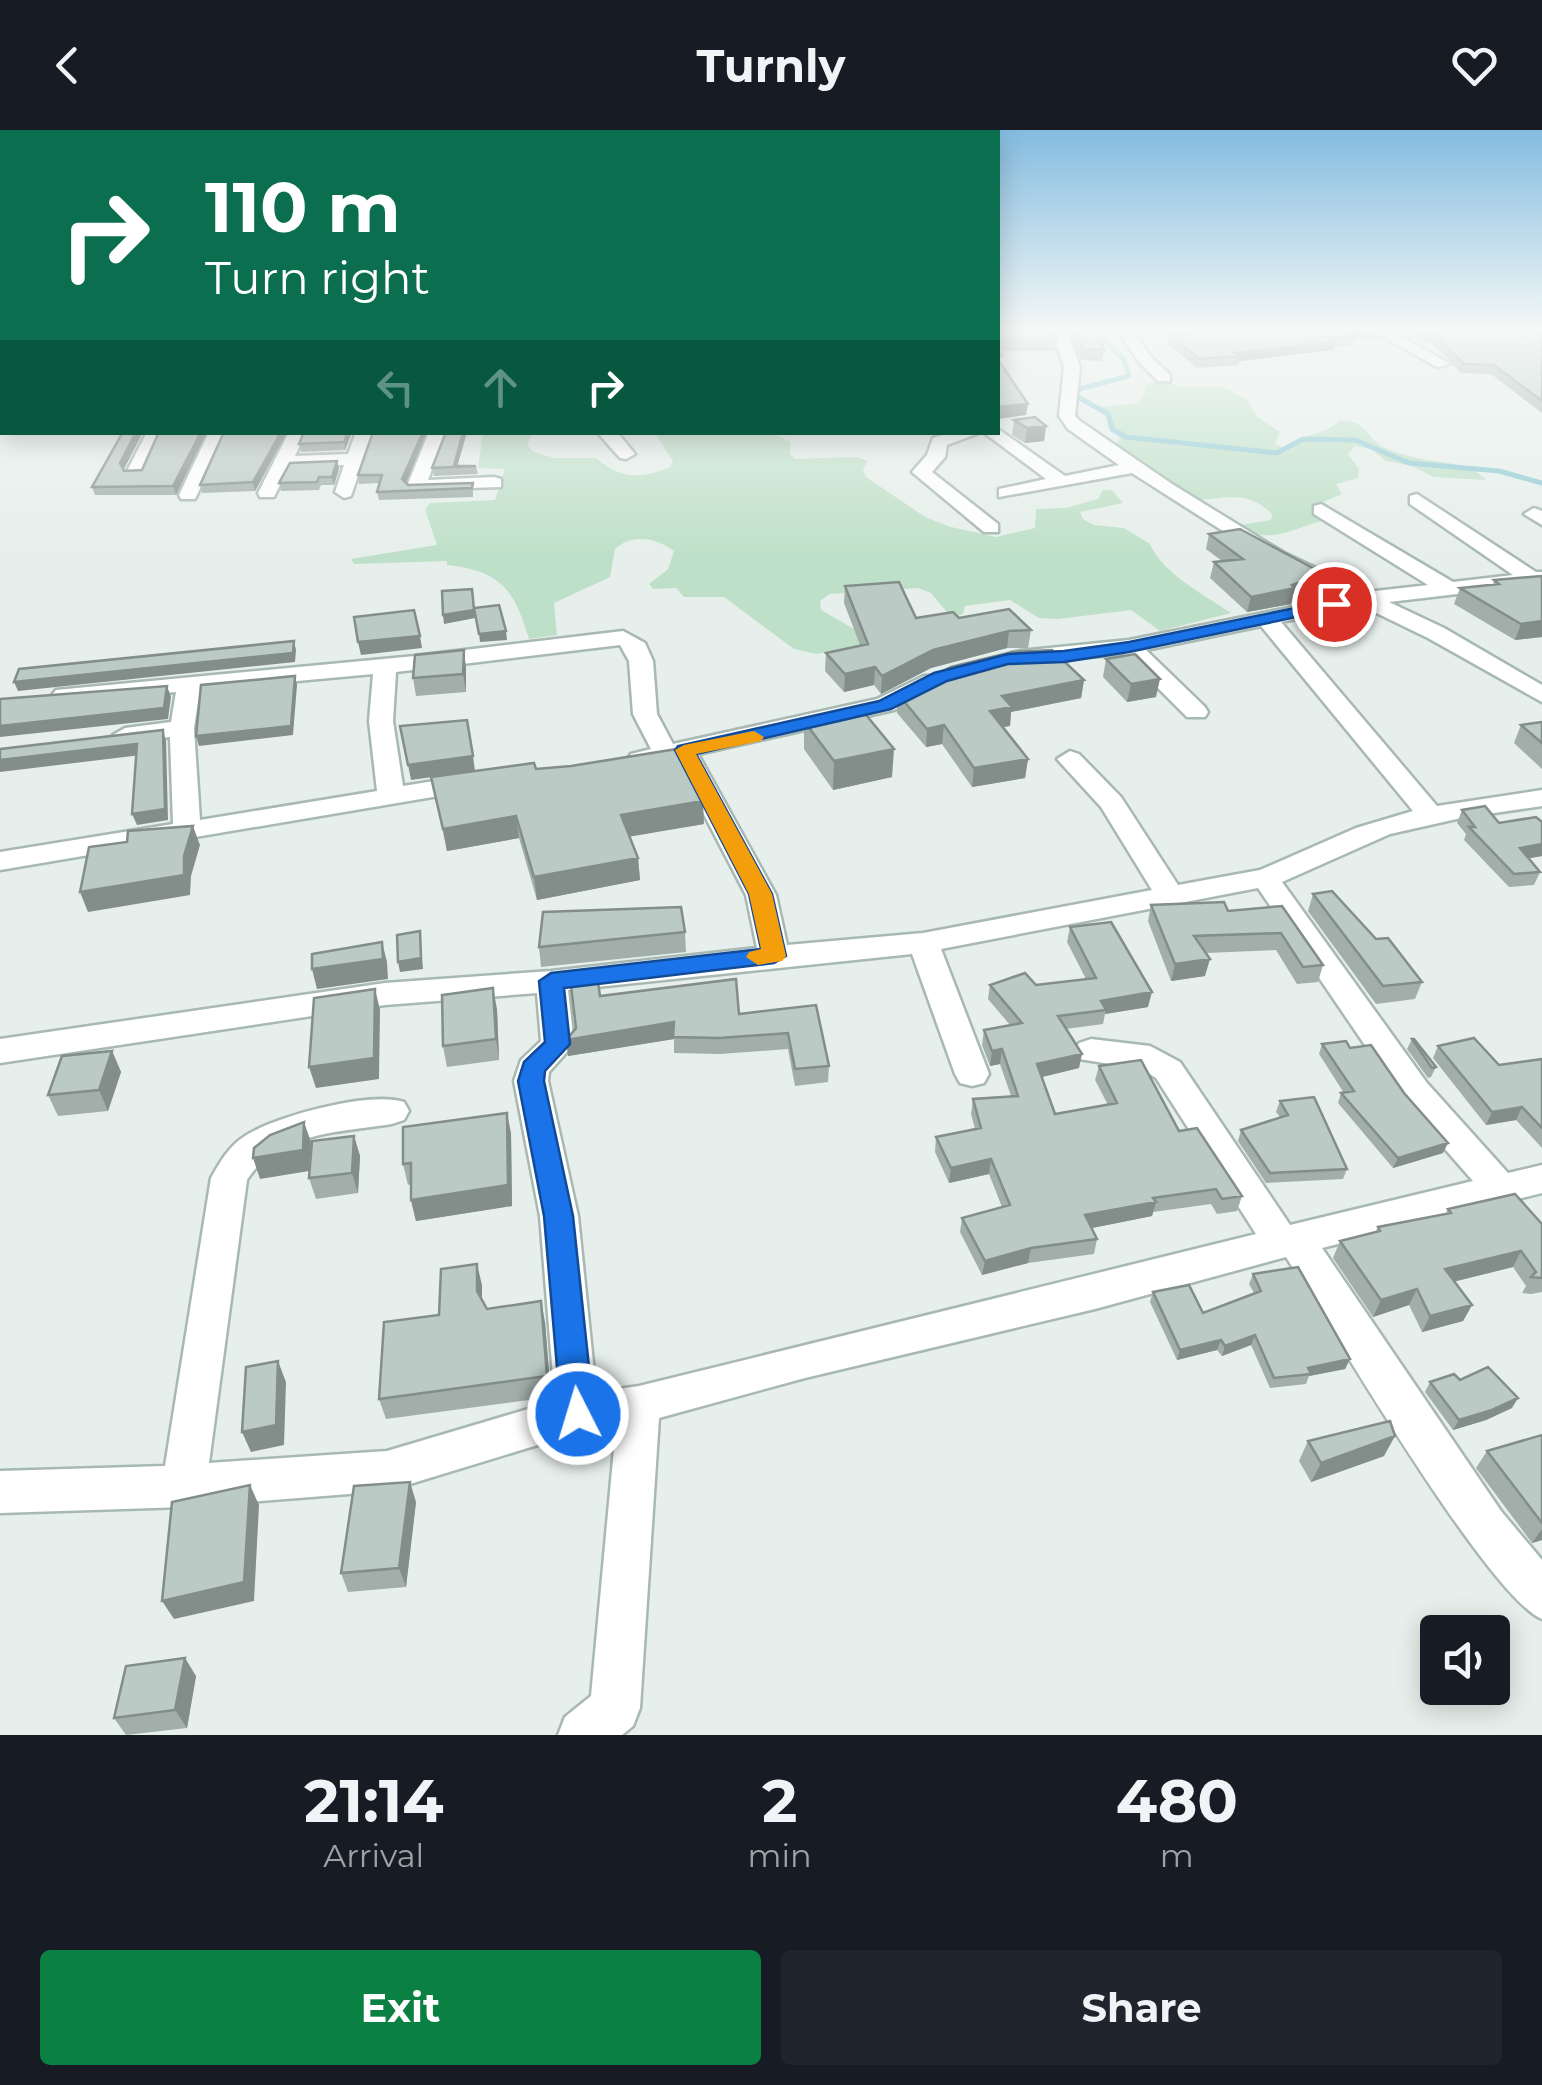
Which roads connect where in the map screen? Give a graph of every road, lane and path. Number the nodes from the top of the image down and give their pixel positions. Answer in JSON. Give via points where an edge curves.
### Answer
{"nodes":[{"id":1,"x":1064,"y":404,"type":"edge"},
{"id":2,"x":1001,"y":426,"type":"edge"},
{"id":3,"x":154,"y":435,"type":"edge"},
{"id":4,"x":217,"y":435,"type":"edge"},
{"id":5,"x":296,"y":435,"type":"edge"},
{"id":6,"x":365,"y":435,"type":"edge"},
{"id":7,"x":437,"y":435,"type":"edge"},
{"id":8,"x":608,"y":435,"type":"edge"},
{"id":9,"x":964,"y":435,"type":"edge"},
{"id":10,"x":626,"y":454,"type":"dead end"},
{"id":11,"x":356,"y":459,"type":"junction"},
{"id":12,"x":283,"y":462,"type":"junction"},
{"id":13,"x":1134,"y":468,"type":"junction"},
{"id":14,"x":135,"y":473,"type":"edge"},
{"id":15,"x":1060,"y":482,"type":"junction"},
{"id":16,"x":494,"y":484,"type":"dead end"},
{"id":17,"x":416,"y":486,"type":"junction"},
{"id":18,"x":391,"y":487,"type":"edge"},
{"id":19,"x":344,"y":492,"type":"dead end"},
{"id":20,"x":267,"y":493,"type":"dead end"},
{"id":21,"x":1006,"y":493,"type":"dead end"},
{"id":22,"x":188,"y":495,"type":"dead end"},
{"id":23,"x":1417,"y":500,"type":"dead end"},
{"id":24,"x":1321,"y":510,"type":"dead end"},
{"id":25,"x":991,"y":528,"type":"dead end"},
{"id":26,"x":1537,"y":579,"type":"edge"},
{"id":27,"x":1449,"y":589,"type":"junction"},
{"id":28,"x":1363,"y":599,"type":"junction"},
{"id":29,"x":1266,"y":618,"type":"junction"},
{"id":30,"x":1129,"y":647,"type":"junction"},
{"id":31,"x":991,"y":663,"type":"edge"},
{"id":32,"x":386,"y":666,"type":"junction"},
{"id":33,"x":958,"y":671,"type":"edge"},
{"id":34,"x":189,"y":682,"type":"junction"},
{"id":35,"x":1542,"y":695,"type":"edge"},
{"id":36,"x":38,"y":698,"type":"edge"},
{"id":37,"x":1196,"y":712,"type":"dead end"},
{"id":38,"x":182,"y":728,"type":"junction"},
{"id":39,"x":96,"y":739,"type":"edge"},
{"id":40,"x":675,"y":752,"type":"junction"},
{"id":41,"x":1070,"y":759,"type":"dead end"},
{"id":42,"x":622,"y":762,"type":"edge"},
{"id":43,"x":488,"y":781,"type":"edge"},
{"id":44,"x":390,"y":795,"type":"junction"},
{"id":45,"x":1542,"y":798,"type":"edge"},
{"id":46,"x":1430,"y":815,"type":"junction"},
{"id":47,"x":187,"y":831,"type":"junction"},
{"id":48,"x":0,"y":862,"type":"edge"},
{"id":49,"x":1266,"y":878,"type":"junction"},
{"id":50,"x":1172,"y":897,"type":"junction"},
{"id":51,"x":923,"y":944,"type":"junction"},
{"id":52,"x":774,"y":956,"type":"junction"},
{"id":53,"x":551,"y":981,"type":"junction"},
{"id":54,"x":0,"y":1051,"type":"edge"},
{"id":55,"x":1091,"y":1051,"type":"dead end"},
{"id":56,"x":972,"y":1074,"type":"dead end"},
{"id":57,"x":392,"y":1111,"type":"dead end"},
{"id":58,"x":1542,"y":1179,"type":"edge"},
{"id":59,"x":1499,"y":1187,"type":"junction"},
{"id":60,"x":1288,"y":1241,"type":"junction"},
{"id":61,"x":639,"y":1405,"type":"junction"},
{"id":62,"x":578,"y":1414,"type":"junction"},
{"id":63,"x":184,"y":1486,"type":"junction"},
{"id":64,"x":0,"y":1492,"type":"edge"},
{"id":65,"x":1542,"y":1596,"type":"edge"},
{"id":66,"x":584,"y":1735,"type":"edge"}],
"edges":[{"from":1,"to":13,"type":"street","via":[[1060,420]]},
{"from":2,"to":15,"type":"street"},
{"from":3,"to":14,"type":"street"},
{"from":4,"to":22,"type":"street"},
{"from":5,"to":12,"type":"street"},
{"from":6,"to":11,"type":"street"},
{"from":7,"to":17,"type":"street"},
{"from":8,"to":10,"type":"street"},
{"from":9,"to":25,"type":"street","via":[[939,442],[936,457],[921,472]]},
{"from":11,"to":12,"type":"street"},
{"from":11,"to":19,"type":"street"},
{"from":12,"to":20,"type":"street"},
{"from":13,"to":15,"type":"street"},
{"from":13,"to":28,"type":"street","via":[[1277,557]]},
{"from":15,"to":21,"type":"street"},
{"from":16,"to":17,"type":"street"},
{"from":17,"to":18,"type":"street"},
{"from":23,"to":26,"type":"street"},
{"from":24,"to":27,"type":"street"},
{"from":26,"to":27,"type":"street"},
{"from":27,"to":28,"type":"street"},
{"from":28,"to":29,"type":"street"},
{"from":28,"to":35,"type":"street","via":[[1478,655]]},
{"from":29,"to":30,"type":"street"},
{"from":29,"to":46,"type":"street"},
{"from":30,"to":31,"type":"street"},
{"from":30,"to":37,"type":"street"},
{"from":32,"to":34,"type":"street"},
{"from":32,"to":40,"type":"street","via":[[623,638],[634,643],[641,661],[645,714]]},
{"from":32,"to":44,"type":"street","via":[[381,721]]},
{"from":33,"to":40,"type":"street","via":[[885,705]]},
{"from":34,"to":36,"type":"street"},
{"from":34,"to":38,"type":"street"},
{"from":38,"to":39,"type":"street"},
{"from":38,"to":47,"type":"street"},
{"from":40,"to":42,"type":"street"},
{"from":40,"to":52,"type":"street","via":[[760,894]]},
{"from":41,"to":50,"type":"street","via":[[1112,804]]},
{"from":43,"to":44,"type":"street"},
{"from":44,"to":47,"type":"street"},
{"from":45,"to":46,"type":"street"},
{"from":46,"to":49,"type":"street","via":[[1377,829]]},
{"from":47,"to":48,"type":"street"},
{"from":49,"to":50,"type":"street"},
{"from":49,"to":59,"type":"street","via":[[1415,1092]]},
{"from":50,"to":51,"type":"street"},
{"from":51,"to":52,"type":"street"},
{"from":51,"to":56,"type":"street"},
{"from":52,"to":53,"type":"street"},
{"from":53,"to":54,"type":"street","via":[[385,994]]},
{"from":53,"to":62,"type":"street","via":[[558,1044],[533,1068],[531,1081],[558,1216]]},
{"from":55,"to":60,"type":"street","via":[[1150,1058],[1168,1070]]},
{"from":57,"to":63,"type":"street","via":[[288,1132],[235,1164]]},
{"from":58,"to":59,"type":"street"},
{"from":59,"to":60,"type":"street"},
{"from":60,"to":61,"type":"street"},
{"from":60,"to":65,"type":"street","via":[[1485,1526]]},
{"from":61,"to":62,"type":"street"},
{"from":61,"to":66,"type":"street","via":[[616,1708]]},
{"from":62,"to":63,"type":"street","via":[[387,1471]]},
{"from":63,"to":64,"type":"street"}]}
